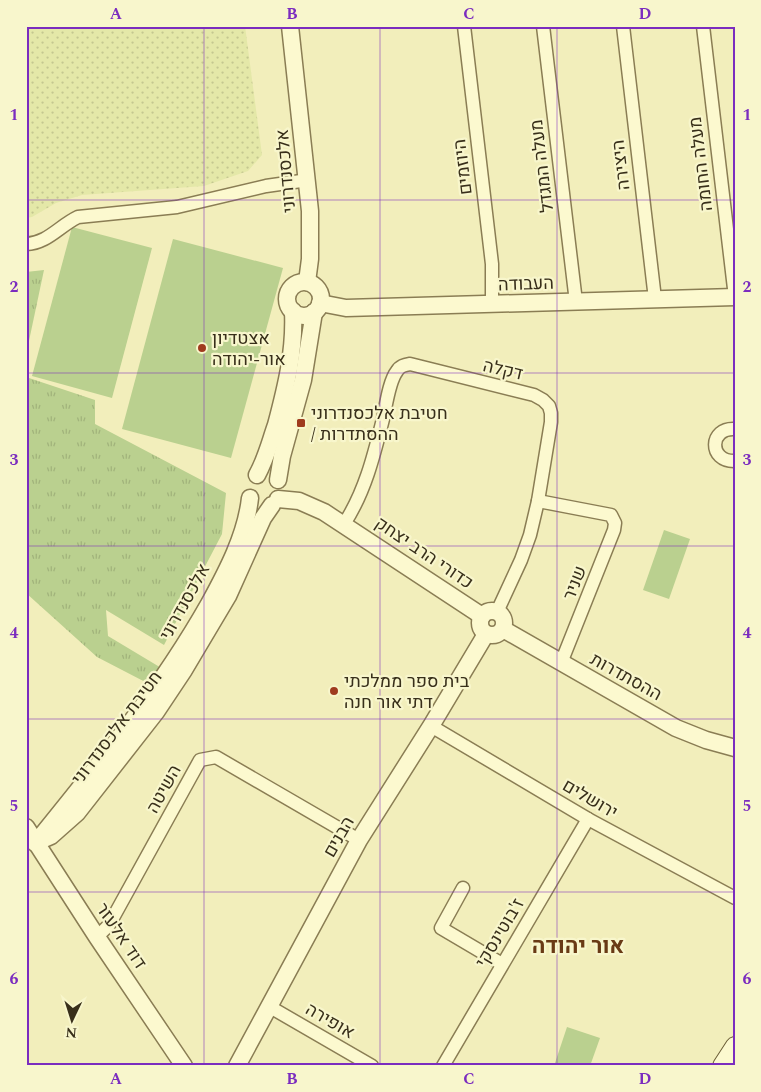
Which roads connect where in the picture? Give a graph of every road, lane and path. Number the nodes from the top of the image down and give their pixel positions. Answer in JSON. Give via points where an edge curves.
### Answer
{"nodes":[{"id":1,"x":290,"y":26,"type":"edge"},
{"id":2,"x":464,"y":26,"type":"edge"},
{"id":3,"x":543,"y":26,"type":"edge"},
{"id":4,"x":623,"y":26,"type":"edge"},
{"id":5,"x":703,"y":26,"type":"edge"},
{"id":6,"x":308,"y":180,"type":"junction"},
{"id":7,"x":26,"y":244,"type":"edge"},
{"id":8,"x":307,"y":282,"type":"junction"},
{"id":9,"x":735,"y":297,"type":"edge"},
{"id":10,"x":655,"y":299,"type":"junction"},
{"id":11,"x":576,"y":302,"type":"junction"},
{"id":12,"x":492,"y":305,"type":"junction"},
{"id":13,"x":317,"y":308,"type":"junction"},
{"id":14,"x":292,"y":312,"type":"junction"},
{"id":15,"x":735,"y":428,"type":"edge"},
{"id":16,"x":735,"y":461,"type":"edge"},
{"id":17,"x":257,"y":475,"type":"junction"},
{"id":18,"x":277,"y":492,"type":"junction"},
{"id":19,"x":250,"y":498,"type":"junction"},
{"id":20,"x":538,"y":502,"type":"junction"},
{"id":21,"x":344,"y":524,"type":"junction"},
{"id":22,"x":490,"y":614,"type":"junction"},
{"id":23,"x":503,"y":629,"type":"junction"},
{"id":24,"x":486,"y":634,"type":"junction"},
{"id":25,"x":561,"y":663,"type":"junction"},
{"id":26,"x":431,"y":726,"type":"junction"},
{"id":27,"x":118,"y":741,"type":"joint"},
{"id":28,"x":735,"y":748,"type":"edge"},
{"id":29,"x":588,"y":818,"type":"junction"},
{"id":30,"x":26,"y":827,"type":"edge"},
{"id":31,"x":359,"y":840,"type":"junction"},
{"id":32,"x":36,"y":842,"type":"junction"},
{"id":33,"x":463,"y":888,"type":"dead end"},
{"id":34,"x":735,"y":898,"type":"edge"},
{"id":35,"x":97,"y":937,"type":"junction"},
{"id":36,"x":502,"y":964,"type":"junction"},
{"id":37,"x":270,"y":1007,"type":"junction"},
{"id":38,"x":735,"y":1046,"type":"edge"},
{"id":39,"x":184,"y":1066,"type":"edge"},
{"id":40,"x":237,"y":1066,"type":"edge"},
{"id":41,"x":372,"y":1066,"type":"edge"},
{"id":42,"x":443,"y":1066,"type":"edge"},
{"id":43,"x":722,"y":1066,"type":"edge"}],
"edges":[{"from":1,"to":6,"type":"street","name":"אלכסנדרוני"},
{"from":2,"to":12,"type":"street","name":"היוזמים","via":[[492,264]]},
{"from":3,"to":11,"type":"street","name":"מעלה המגדל"},
{"from":4,"to":10,"type":"street","name":"היצירה"},
{"from":5,"to":9,"type":"street","name":"מעלה החומה"},
{"from":6,"to":7,"type":"street","via":[[266,186],[178,207],[78,217],[46,239]]},
{"from":6,"to":8,"type":"street","name":"אלכסנדרוני","via":[[310,244]]},
{"from":8,"to":13,"type":"street","via":[[319,292]]},
{"from":8,"to":14,"type":"street","via":[[296,284],[288,291],[287,302]]},
{"from":9,"to":10,"type":"street","name":"העבודה"},
{"from":10,"to":11,"type":"street","name":"העבודה"},
{"from":11,"to":12,"type":"street","name":"העבודה"},
{"from":12,"to":13,"type":"street","name":"העבודה"},
{"from":13,"to":14,"type":"street","via":[[303,316]]},
{"from":13,"to":18,"type":"street","name":"חטיבת אלכסנדרוני","via":[[303,380],[282,456]]},
{"from":14,"to":17,"type":"street","via":[[290,366],[267,455]]},
{"from":15,"to":16,"type":"street","via":[[720,432],[715,445],[720,457]]},
{"from":17,"to":18,"type":"street","via":[[271,474]]},
{"from":17,"to":19,"type":"street","via":[[248,488]]},
{"from":18,"to":19,"type":"street","via":[[262,506]]},
{"from":18,"to":21,"type":"street","via":[[303,497]]},
{"from":18,"to":32,"type":"street","name":"חטיבת אלכסנדרוני","via":[[228,596],[156,712],[77,813],[51,836]]},
{"from":19,"to":27,"type":"street","name":"אלכסנדרוני","via":[[245,526],[216,590],[174,663]]},
{"from":20,"to":21,"type":"street","name":"דקלה","via":[[551,422],[549,406],[534,395],[410,364],[396,372],[369,471]]},
{"from":20,"to":22,"type":"street","name":"דקלה","via":[[521,560]]},
{"from":20,"to":25,"type":"street","name":"שניר","via":[[611,515],[615,523]]},
{"from":21,"to":22,"type":"street","name":"כדורי הרב יצחק"},
{"from":22,"to":23,"type":"street","via":[[504,620]]},
{"from":22,"to":24,"type":"street","via":[[480,625]]},
{"from":23,"to":24,"type":"street","via":[[495,635]]},
{"from":23,"to":25,"type":"street","name":"ההסתדרות"},
{"from":24,"to":26,"type":"street","name":"הבנים"},
{"from":25,"to":28,"type":"street","name":"ההסתדרות","via":[[676,728]]},
{"from":26,"to":29,"type":"street","name":"ירושלים"},
{"from":26,"to":31,"type":"street","name":"הבנים"},
{"from":27,"to":32,"type":"street","name":"חטיבת אלכסנדרוני"},
{"from":29,"to":34,"type":"street","name":"ירושלים"},
{"from":29,"to":36,"type":"street","name":"ז'בוטינסקי"},
{"from":30,"to":32,"type":"street","name":"דוד אלעזר"},
{"from":31,"to":35,"type":"street","name":"השיטה","via":[[216,757],[200,760],[109,925]]},
{"from":31,"to":37,"type":"street","name":"הבנים"},
{"from":32,"to":35,"type":"street","name":"דוד אלעזר"},
{"from":33,"to":36,"type":"street","via":[[441,928]]},
{"from":35,"to":39,"type":"street","name":"דוד אלעזר"},
{"from":36,"to":42,"type":"street","name":"ז'בוטינסקי"},
{"from":37,"to":40,"type":"street","name":"הבנים"},
{"from":37,"to":41,"type":"street","name":"אופירה"},
{"from":38,"to":43,"type":"main road"}]}
